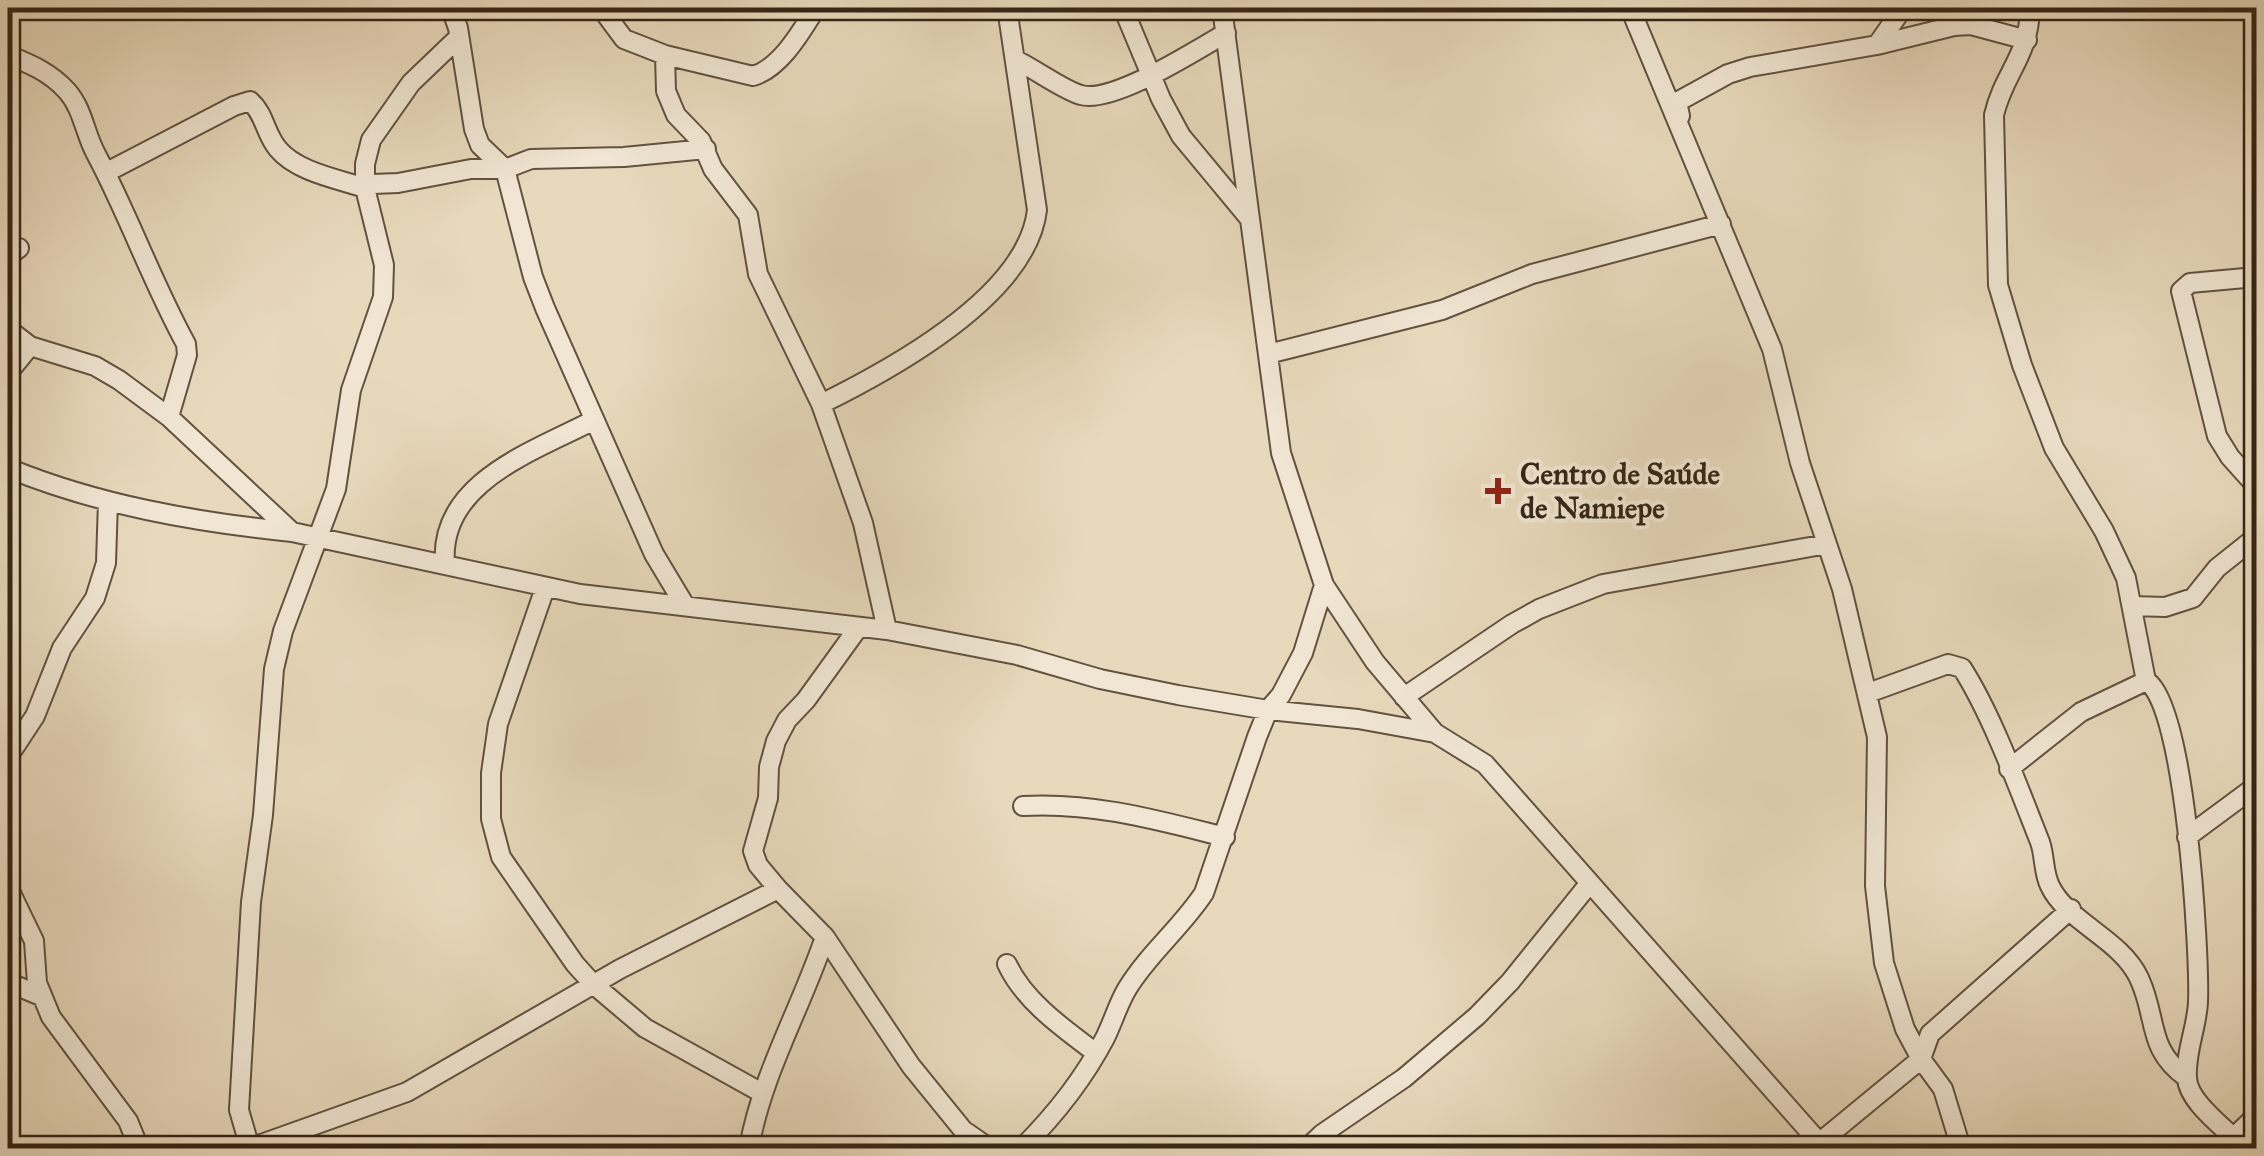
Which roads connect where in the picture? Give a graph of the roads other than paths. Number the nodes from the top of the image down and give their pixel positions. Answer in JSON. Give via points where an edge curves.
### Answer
{"nodes":[{"id":1,"x":452,"y":8,"type":"edge"},
{"id":2,"x":600,"y":8,"type":"edge"},
{"id":3,"x":1007,"y":8,"type":"edge"},
{"id":4,"x":1123,"y":8,"type":"edge"},
{"id":5,"x":1222,"y":8,"type":"edge"},
{"id":6,"x":1630,"y":8,"type":"edge"},
{"id":7,"x":1903,"y":8,"type":"edge"},
{"id":8,"x":2030,"y":8,"type":"edge"},
{"id":9,"x":806,"y":13,"type":"edge"},
{"id":10,"x":1226,"y":32,"type":"junction"},
{"id":11,"x":458,"y":37,"type":"junction"},
{"id":12,"x":2028,"y":40,"type":"junction"},
{"id":13,"x":1877,"y":45,"type":"junction"},
{"id":14,"x":665,"y":54,"type":"junction"},
{"id":15,"x":8,"y":55,"type":"edge"},
{"id":16,"x":1018,"y":61,"type":"junction"},
{"id":17,"x":1151,"y":76,"type":"junction"},
{"id":18,"x":1685,"y":136,"type":"junction"},
{"id":19,"x":706,"y":149,"type":"junction"},
{"id":20,"x":505,"y":169,"type":"junction"},
{"id":21,"x":107,"y":172,"type":"junction"},
{"id":22,"x":365,"y":188,"type":"junction"},
{"id":23,"x":1250,"y":219,"type":"junction"},
{"id":24,"x":1722,"y":224,"type":"junction"},
{"id":25,"x":2256,"y":278,"type":"edge"},
{"id":26,"x":8,"y":329,"type":"edge"},
{"id":27,"x":30,"y":346,"type":"junction"},
{"id":28,"x":1268,"y":354,"type":"junction"},
{"id":29,"x":8,"y":373,"type":"edge"},
{"id":30,"x":822,"y":404,"type":"junction"},
{"id":31,"x":168,"y":418,"type":"junction"},
{"id":32,"x":594,"y":420,"type":"junction"},
{"id":33,"x":8,"y":468,"type":"edge"},
{"id":34,"x":2256,"y":486,"type":"edge"},
{"id":35,"x":108,"y":501,"type":"junction"},
{"id":36,"x":292,"y":532,"type":"junction"},
{"id":37,"x":319,"y":536,"type":"junction"},
{"id":38,"x":2256,"y":537,"type":"edge"},
{"id":39,"x":1826,"y":544,"type":"junction"},
{"id":40,"x":445,"y":564,"type":"junction"},
{"id":41,"x":1324,"y":584,"type":"junction"},
{"id":42,"x":545,"y":588,"type":"junction"},
{"id":43,"x":684,"y":604,"type":"junction"},
{"id":44,"x":2132,"y":606,"type":"junction"},
{"id":45,"x":858,"y":628,"type":"junction"},
{"id":46,"x":887,"y":630,"type":"junction"},
{"id":47,"x":2146,"y":680,"type":"junction"},
{"id":48,"x":1868,"y":693,"type":"junction"},
{"id":49,"x":1404,"y":698,"type":"junction"},
{"id":50,"x":1268,"y":710,"type":"junction"},
{"id":51,"x":1435,"y":733,"type":"junction"},
{"id":52,"x":8,"y":757,"type":"edge"},
{"id":53,"x":2009,"y":769,"type":"junction"},
{"id":54,"x":2256,"y":786,"type":"edge"},
{"id":55,"x":1023,"y":806,"type":"dead end"},
{"id":56,"x":1225,"y":837,"type":"junction"},
{"id":57,"x":2187,"y":837,"type":"junction"},
{"id":58,"x":1588,"y":884,"type":"junction"},
{"id":59,"x":8,"y":887,"type":"edge"},
{"id":60,"x":778,"y":889,"type":"junction"},
{"id":61,"x":2070,"y":909,"type":"junction"},
{"id":62,"x":825,"y":937,"type":"junction"},
{"id":63,"x":1008,"y":964,"type":"dead end"},
{"id":64,"x":593,"y":984,"type":"junction"},
{"id":65,"x":8,"y":990,"type":"edge"},
{"id":66,"x":41,"y":996,"type":"junction"},
{"id":67,"x":1096,"y":1053,"type":"junction"},
{"id":68,"x":1921,"y":1059,"type":"junction"},
{"id":69,"x":2186,"y":1078,"type":"junction"},
{"id":70,"x":762,"y":1093,"type":"junction"},
{"id":71,"x":2256,"y":1116,"type":"edge"},
{"id":72,"x":2239,"y":1143,"type":"edge"},
{"id":73,"x":1822,"y":1146,"type":"edge"},
{"id":74,"x":139,"y":1148,"type":"edge"},
{"id":75,"x":250,"y":1148,"type":"edge"},
{"id":76,"x":749,"y":1148,"type":"edge"},
{"id":77,"x":989,"y":1148,"type":"edge"},
{"id":78,"x":1022,"y":1148,"type":"edge"},
{"id":79,"x":1307,"y":1148,"type":"edge"},
{"id":80,"x":1961,"y":1148,"type":"edge"}],
"edges":[{"from":1,"to":11,"type":"street"},
{"from":2,"to":14,"type":"street","via":[[624,40]]},
{"from":3,"to":16,"type":"street"},
{"from":4,"to":17,"type":"street"},
{"from":5,"to":10,"type":"street"},
{"from":6,"to":18,"type":"street"},
{"from":7,"to":13,"type":"street"},
{"from":8,"to":12,"type":"street"},
{"from":9,"to":14,"type":"street","via":[[762,74]]},
{"from":10,"to":17,"type":"street"},
{"from":10,"to":23,"type":"street"},
{"from":11,"to":20,"type":"street","via":[[474,129],[480,145]]},
{"from":11,"to":22,"type":"street","via":[[411,83],[371,140]]},
{"from":12,"to":13,"type":"street","via":[[1962,24]]},
{"from":12,"to":44,"type":"street","via":[[1994,115],[1998,285],[2054,448],[2114,550]]},
{"from":13,"to":18,"type":"street","via":[[1728,74],[1676,102]]},
{"from":14,"to":19,"type":"street","via":[[666,91],[676,115]]},
{"from":15,"to":21,"type":"street","via":[[45,71],[68,93]]},
{"from":16,"to":17,"type":"street","via":[[1085,96]]},
{"from":16,"to":30,"type":"street","via":[[1037,210],[1024,252],[943,332]]},
{"from":17,"to":23,"type":"street","via":[[1181,136]]},
{"from":18,"to":24,"type":"street"},
{"from":19,"to":20,"type":"street","via":[[531,159]]},
{"from":19,"to":30,"type":"street","via":[[748,215],[763,287]]},
{"from":20,"to":22,"type":"street"},
{"from":20,"to":32,"type":"street","via":[[533,276]]},
{"from":21,"to":22,"type":"street","via":[[250,101],[286,156]]},
{"from":21,"to":31,"type":"street","via":[[186,344]]},
{"from":22,"to":37,"type":"street","via":[[384,265],[383,296],[358,362],[336,489]]},
{"from":23,"to":28,"type":"street"},
{"from":24,"to":28,"type":"street","via":[[1532,274],[1442,310]]},
{"from":24,"to":39,"type":"street","via":[[1772,350]]},
{"from":25,"to":34,"type":"street","via":[[2190,283],[2181,291],[2217,436]]},
{"from":26,"to":27,"type":"street"},
{"from":27,"to":29,"type":"street"},
{"from":27,"to":31,"type":"street","via":[[95,366]]},
{"from":28,"to":41,"type":"street","via":[[1281,452]]},
{"from":30,"to":46,"type":"street","via":[[864,522]]},
{"from":31,"to":36,"type":"street"},
{"from":32,"to":40,"type":"street","via":[[476,487],[450,524]]},
{"from":32,"to":43,"type":"street"},
{"from":33,"to":35,"type":"street"},
{"from":35,"to":36,"type":"street"},
{"from":35,"to":52,"type":"street","via":[[106,563],[95,598]]},
{"from":36,"to":37,"type":"street"},
{"from":37,"to":40,"type":"street"},
{"from":37,"to":75,"type":"street","via":[[284,631],[271,691],[240,1110]]},
{"from":38,"to":44,"type":"street","via":[[2197,596],[2165,607]]},
{"from":39,"to":48,"type":"street"},
{"from":39,"to":49,"type":"street","via":[[1604,584],[1512,624]]},
{"from":40,"to":42,"type":"street"},
{"from":41,"to":49,"type":"street"},
{"from":41,"to":50,"type":"street","via":[[1303,653]]},
{"from":42,"to":43,"type":"street"},
{"from":42,"to":64,"type":"street","via":[[498,724],[491,819],[502,856]]},
{"from":43,"to":45,"type":"street"},
{"from":44,"to":47,"type":"street"},
{"from":45,"to":46,"type":"street"},
{"from":45,"to":60,"type":"street","via":[[787,720],[772,753],[753,851]]},
{"from":46,"to":50,"type":"street"},
{"from":47,"to":53,"type":"street","via":[[2080,712]]},
{"from":47,"to":57,"type":"street","via":[[2164,704]]},
{"from":48,"to":53,"type":"street","via":[[1958,665]]},
{"from":48,"to":68,"type":"street","via":[[1876,737],[1878,934],[1894,998]]},
{"from":49,"to":51,"type":"street"},
{"from":50,"to":51,"type":"street"},
{"from":50,"to":56,"type":"street"},
{"from":51,"to":58,"type":"street","via":[[1485,764]]},
{"from":53,"to":61,"type":"street","via":[[2042,848],[2052,892]]},
{"from":54,"to":57,"type":"street"},
{"from":55,"to":56,"type":"street","via":[[1114,809]]},
{"from":56,"to":67,"type":"street","via":[[1204,893],[1125,992]]},
{"from":57,"to":69,"type":"street","via":[[2198,1004]]},
{"from":58,"to":73,"type":"street"},
{"from":58,"to":79,"type":"street","via":[[1478,1016]]},
{"from":59,"to":66,"type":"street","via":[[34,941]]},
{"from":60,"to":62,"type":"street"},
{"from":60,"to":64,"type":"street"},
{"from":61,"to":68,"type":"street","via":[[1930,1034]]},
{"from":61,"to":69,"type":"street","via":[[2138,975],[2160,1052]]},
{"from":62,"to":70,"type":"street"},
{"from":62,"to":77,"type":"street","via":[[911,1066],[963,1130]]},
{"from":63,"to":67,"type":"street","via":[[1027,996]]},
{"from":64,"to":70,"type":"street","via":[[645,1028]]},
{"from":64,"to":75,"type":"street","via":[[407,1092]]},
{"from":65,"to":66,"type":"street","via":[[17,986]]},
{"from":66,"to":74,"type":"street","via":[[128,1121]]},
{"from":67,"to":78,"type":"street","via":[[1051,1119]]},
{"from":68,"to":73,"type":"street"},
{"from":68,"to":80,"type":"street","via":[[1943,1088]]},
{"from":69,"to":72,"type":"street"},
{"from":70,"to":76,"type":"street"},
{"from":71,"to":72,"type":"street"}]}
